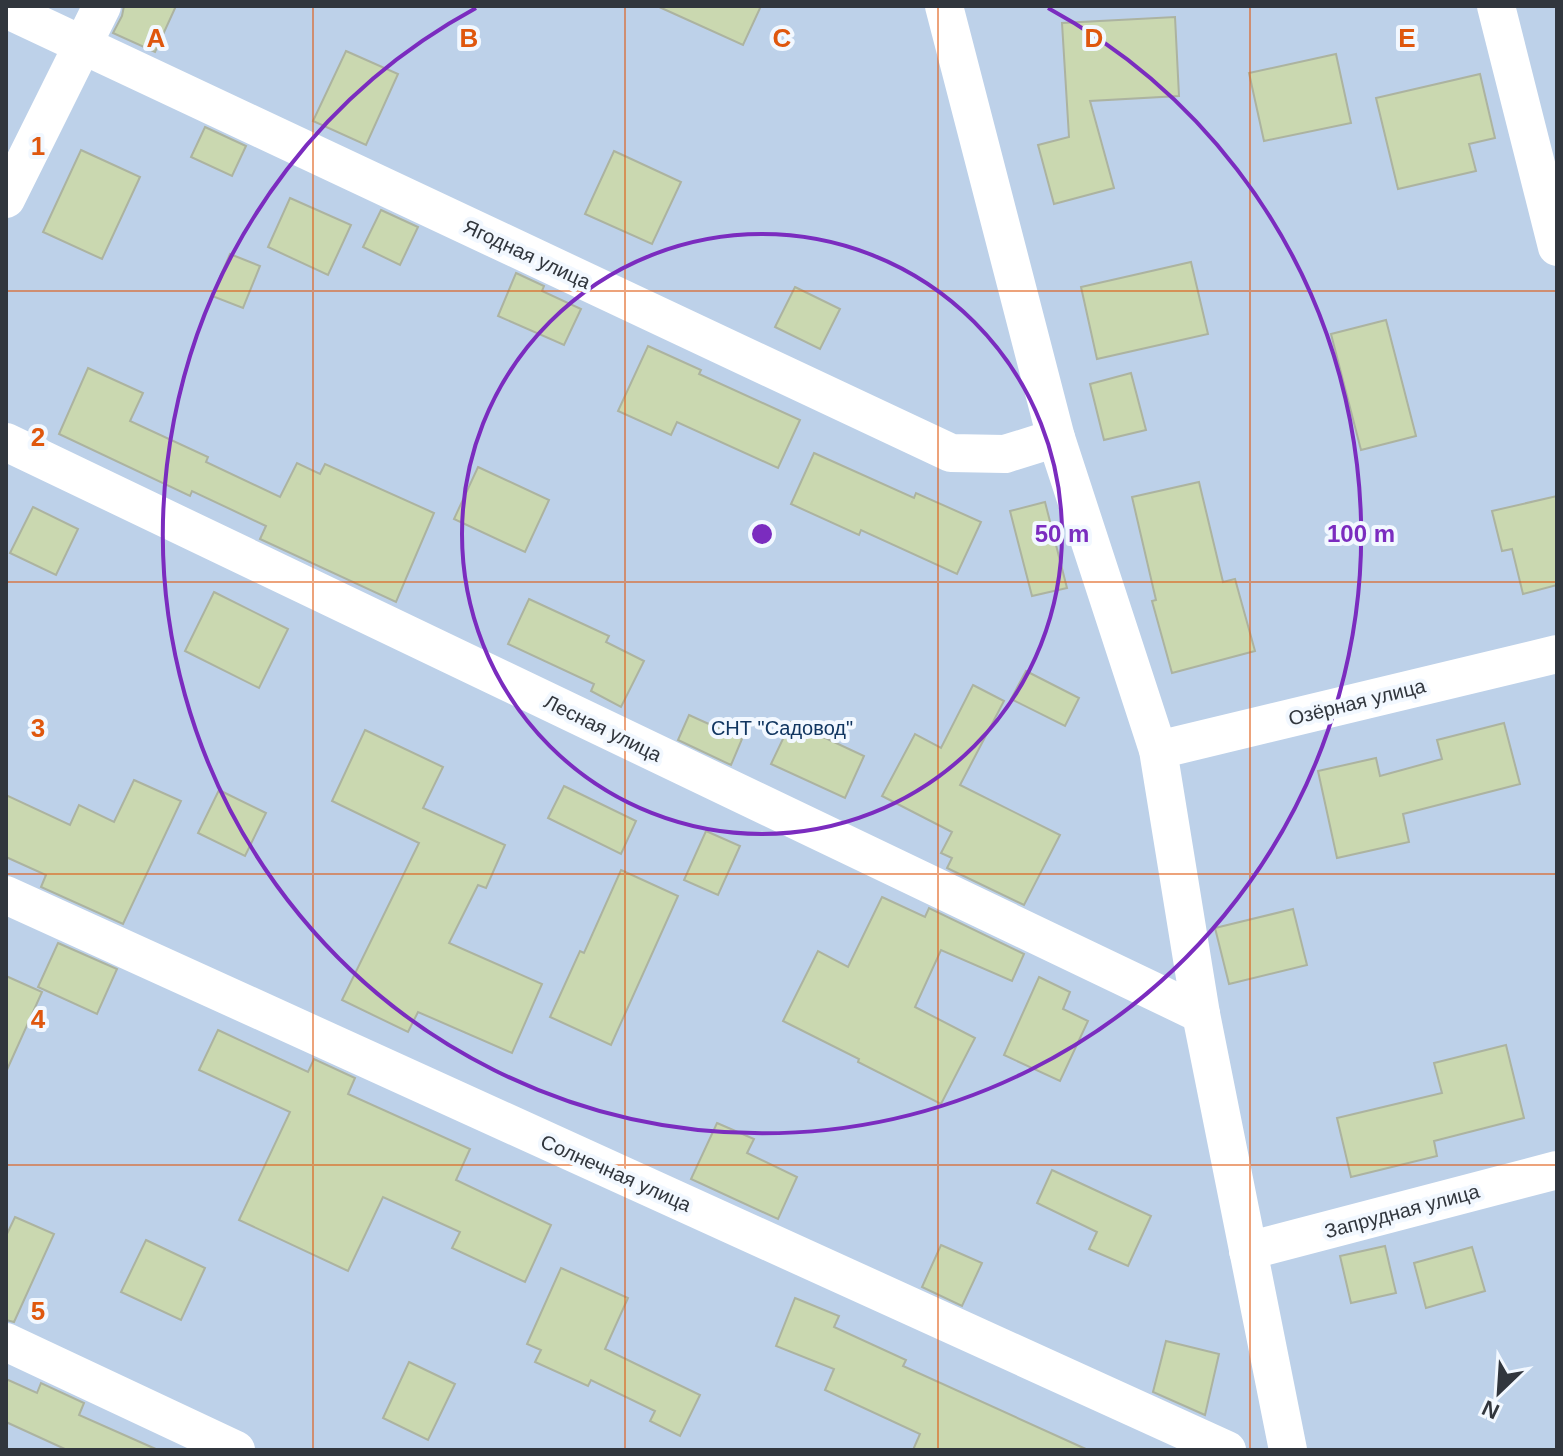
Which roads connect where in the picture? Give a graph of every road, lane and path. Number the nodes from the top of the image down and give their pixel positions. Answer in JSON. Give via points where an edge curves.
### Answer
{"nodes":[{"id":1,"x":102,"y":6,"type":"edge"},
{"id":2,"x":944,"y":6,"type":"edge"},
{"id":3,"x":1496,"y":6,"type":"edge"},
{"id":4,"x":6,"y":9,"type":"edge"},
{"id":5,"x":84,"y":46,"type":"junction"},
{"id":6,"x":6,"y":199,"type":"edge"},
{"id":7,"x":1557,"y":247,"type":"edge"},
{"id":8,"x":1056,"y":438,"type":"junction"},
{"id":9,"x":6,"y":442,"type":"edge"},
{"id":10,"x":1557,"y":654,"type":"edge"},
{"id":11,"x":1158,"y":750,"type":"junction"},
{"id":12,"x":6,"y":895,"type":"edge"},
{"id":13,"x":1201,"y":1014,"type":"junction"},
{"id":14,"x":1557,"y":1170,"type":"edge"},
{"id":15,"x":1248,"y":1251,"type":"junction"},
{"id":16,"x":6,"y":1342,"type":"edge"},
{"id":17,"x":236,"y":1450,"type":"edge"},
{"id":18,"x":1227,"y":1450,"type":"edge"},
{"id":19,"x":1288,"y":1450,"type":"edge"}],
"edges":[{"from":1,"to":5,"type":"street"},
{"from":2,"to":8,"type":"street"},
{"from":3,"to":7,"type":"street"},
{"from":4,"to":5,"type":"street","name":"Ягодная улица"},
{"from":5,"to":6,"type":"street"},
{"from":5,"to":8,"type":"street","name":"Ягодная улица","via":[[951,453],[1005,454]]},
{"from":8,"to":11,"type":"street"},
{"from":9,"to":13,"type":"street","name":"Лесная улица"},
{"from":10,"to":11,"type":"street","name":"Озёрная улица"},
{"from":11,"to":13,"type":"street"},
{"from":12,"to":18,"type":"street","name":"Солнечная улица"},
{"from":13,"to":15,"type":"street"},
{"from":14,"to":15,"type":"street","name":"Запрудная улица"},
{"from":15,"to":19,"type":"street"},
{"from":16,"to":17,"type":"street"}]}
